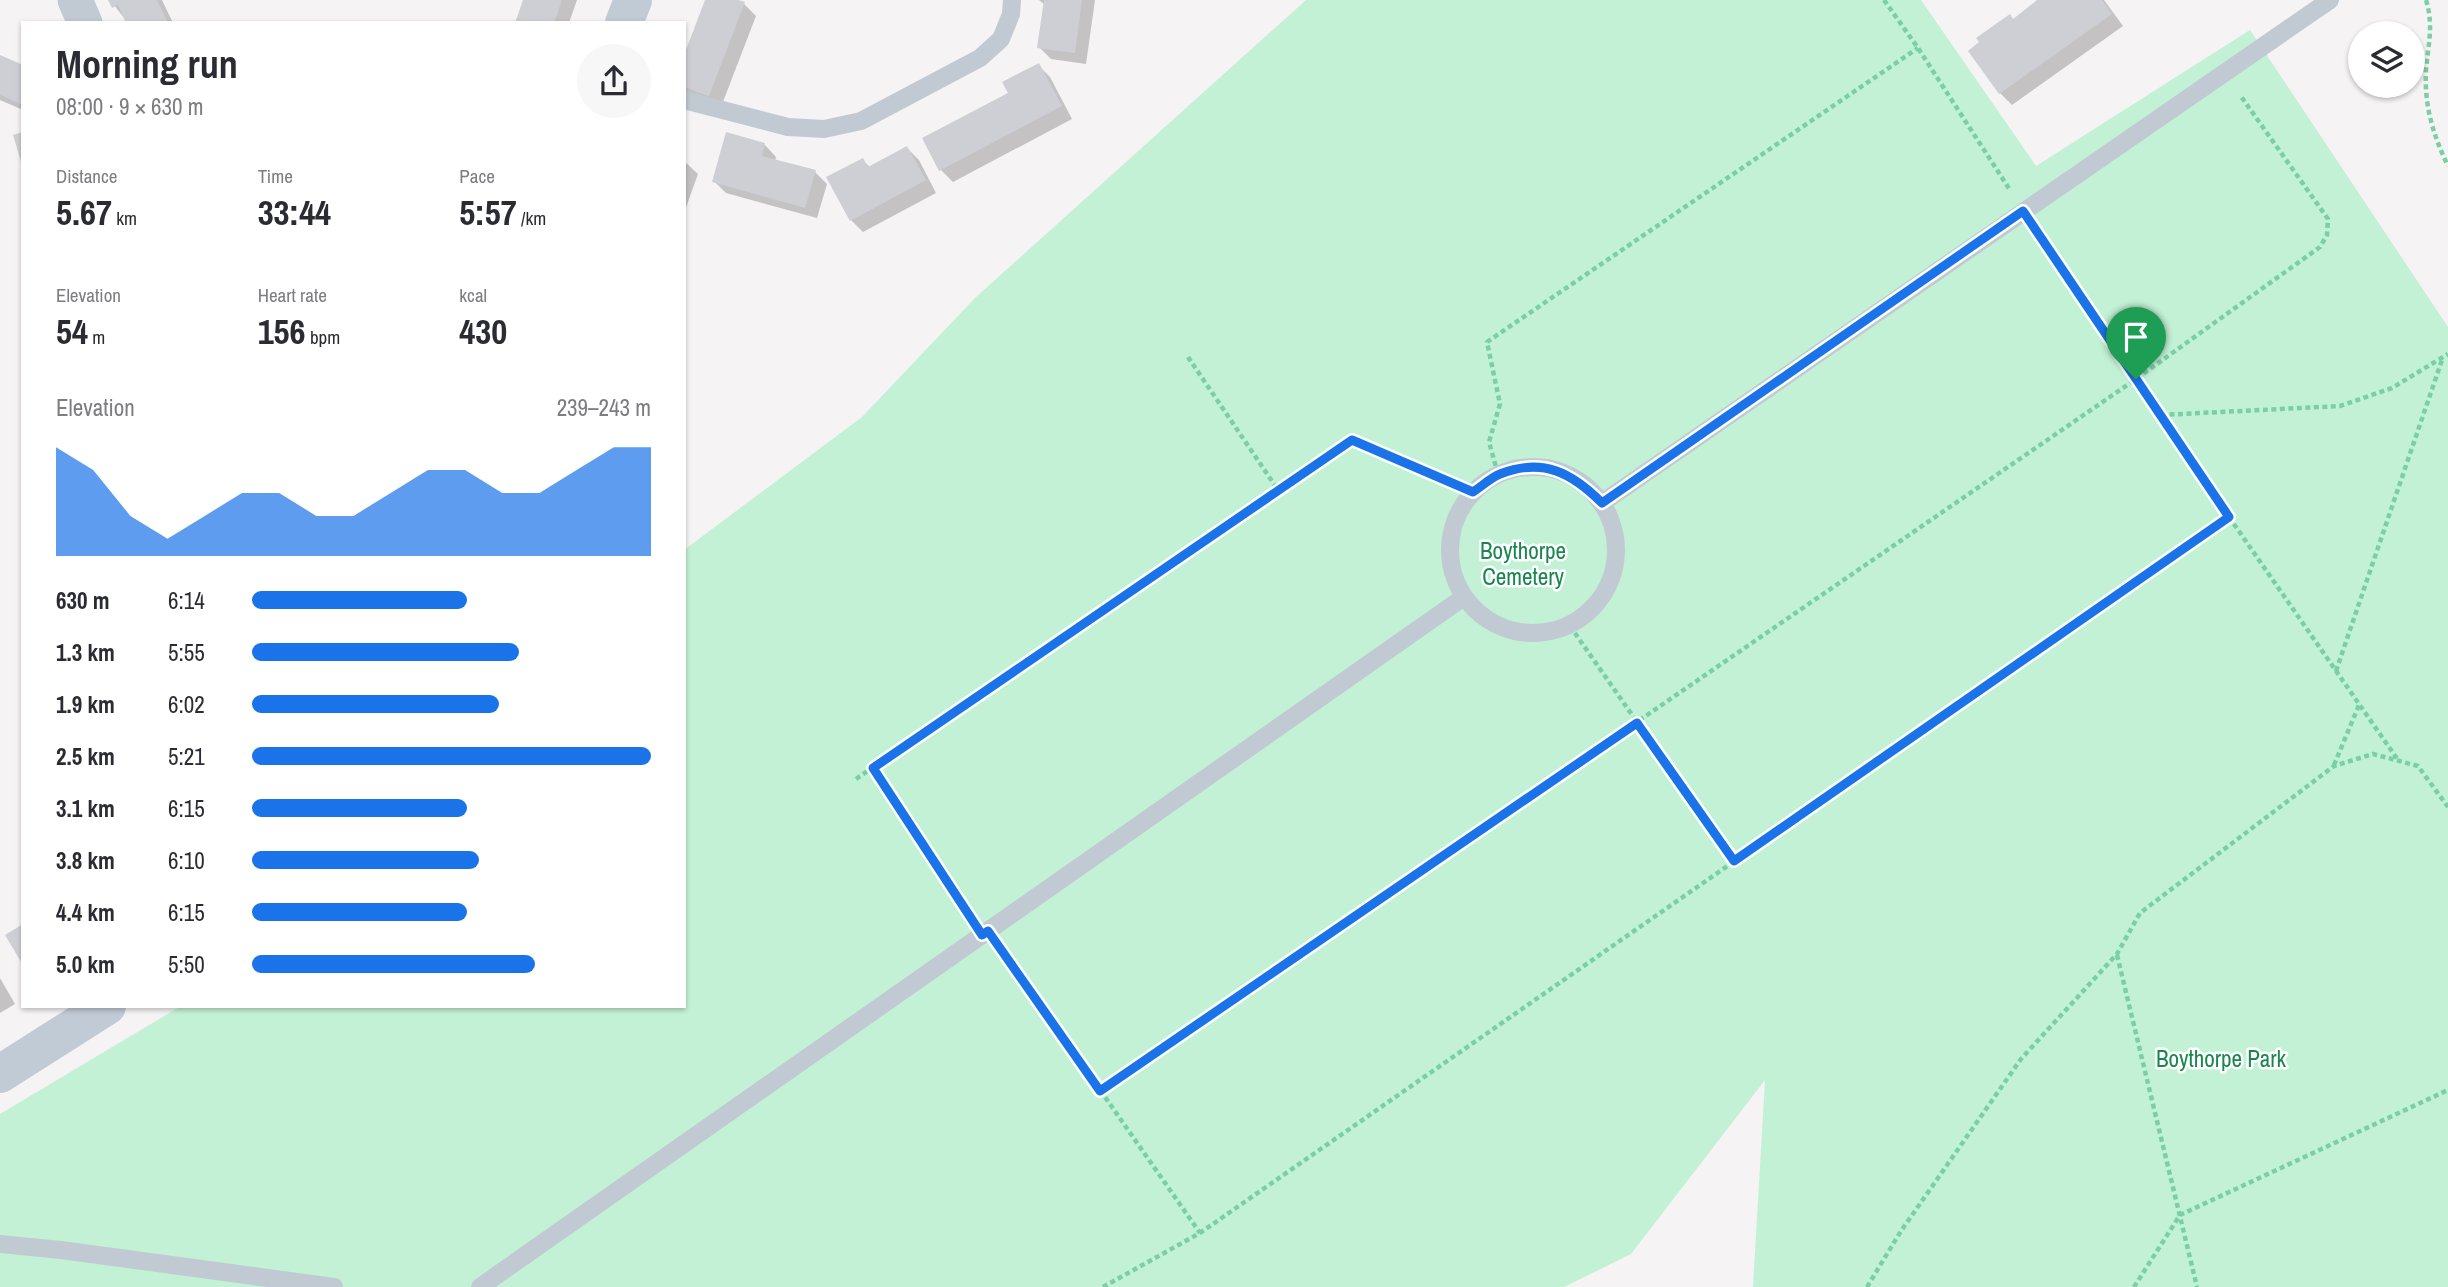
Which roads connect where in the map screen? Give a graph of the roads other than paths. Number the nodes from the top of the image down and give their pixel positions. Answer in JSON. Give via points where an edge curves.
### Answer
{"nodes":[{"id":1,"x":75,"y":0,"type":"edge"},
{"id":2,"x":633,"y":0,"type":"edge"},
{"id":3,"x":1012,"y":0,"type":"edge"},
{"id":4,"x":2330,"y":0,"type":"edge"},
{"id":5,"x":84,"y":21,"type":"edge"},
{"id":6,"x":625,"y":21,"type":"edge"},
{"id":7,"x":686,"y":101,"type":"edge"},
{"id":8,"x":1602,"y":503,"type":"junction"},
{"id":9,"x":1464,"y":597,"type":"junction"},
{"id":10,"x":104,"y":1008,"type":"edge"},
{"id":11,"x":0,"y":1074,"type":"edge"},
{"id":12,"x":0,"y":1244,"type":"edge"},
{"id":13,"x":334,"y":1287,"type":"edge"},
{"id":14,"x":480,"y":1287,"type":"edge"}],
"edges":[{"from":1,"to":5,"type":"street"},
{"from":2,"to":6,"type":"street"},
{"from":3,"to":7,"type":"lane","via":[[1000,39],[980,58],[861,121],[824,129],[788,127]]},
{"from":4,"to":8,"type":"lane"},
{"from":8,"to":9,"type":"lane","via":[[1581,482],[1555,470],[1527,467],[1498,474],[1473,492],[1457,517],[1450,545],[1453,574]]},
{"from":8,"to":9,"type":"lane","via":[[1614,528],[1617,557],[1609,585],[1593,608],[1570,625],[1539,633],[1510,630],[1484,618]]},
{"from":9,"to":14,"type":"lane"},
{"from":10,"to":11,"type":"street"},
{"from":12,"to":13,"type":"lane"}]}
